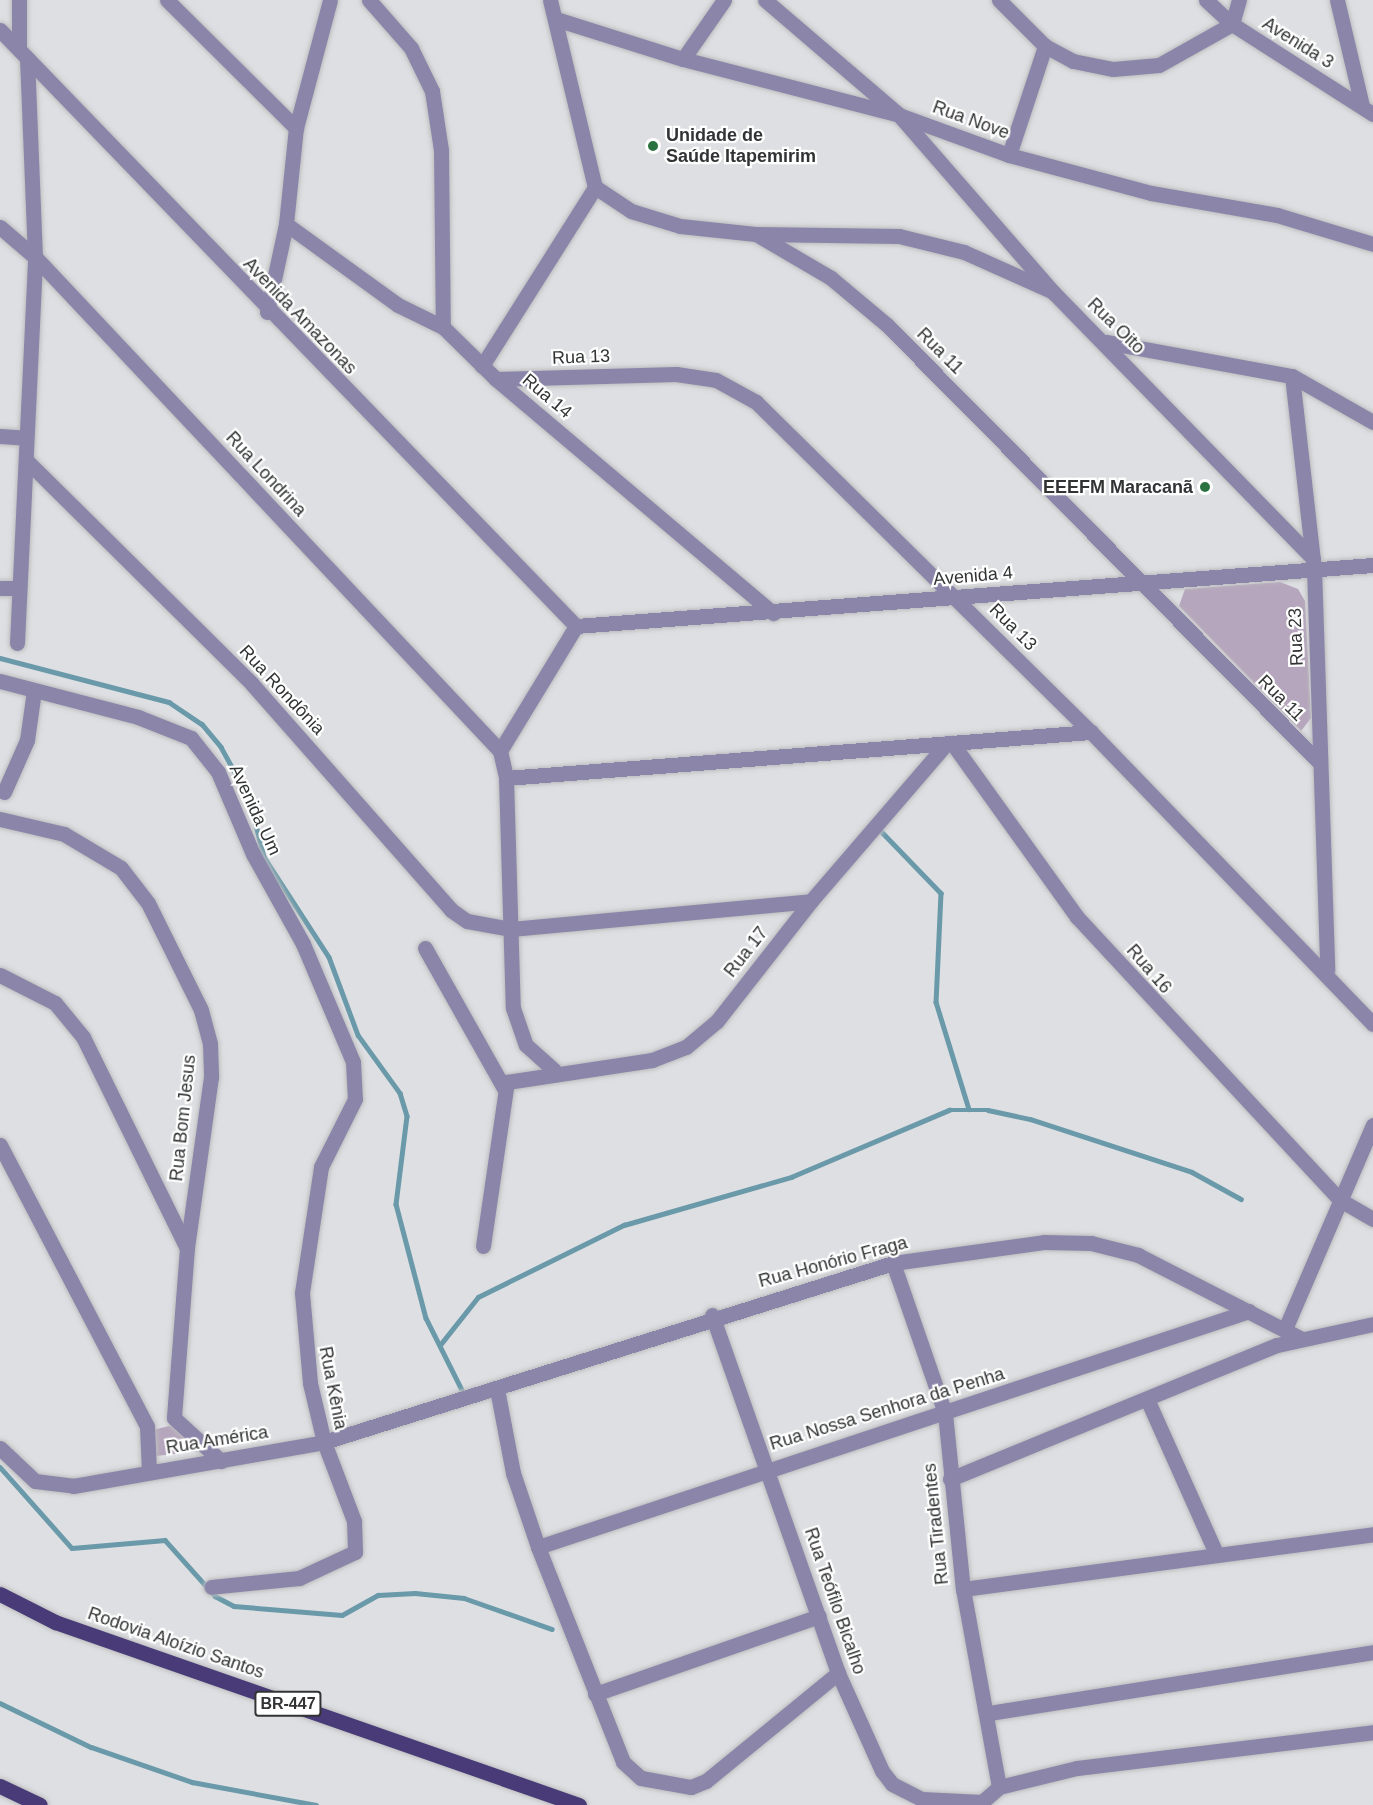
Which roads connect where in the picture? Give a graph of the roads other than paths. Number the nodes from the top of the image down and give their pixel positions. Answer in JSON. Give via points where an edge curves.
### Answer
{"nodes":[{"id":1,"x":19,"y":0,"type":"edge"},
{"id":2,"x":167,"y":0,"type":"edge"},
{"id":3,"x":330,"y":0,"type":"edge"},
{"id":4,"x":369,"y":0,"type":"edge"},
{"id":5,"x":550,"y":0,"type":"edge"},
{"id":6,"x":724,"y":0,"type":"edge"},
{"id":7,"x":999,"y":0,"type":"edge"},
{"id":8,"x":1206,"y":0,"type":"edge"},
{"id":9,"x":1239,"y":0,"type":"edge"},
{"id":10,"x":1337,"y":0,"type":"edge"},
{"id":11,"x":768,"y":1,"type":"edge"},
{"id":12,"x":559,"y":20,"type":"junction"},
{"id":13,"x":1232,"y":24,"type":"junction"},
{"id":14,"x":0,"y":30,"type":"edge"},
{"id":15,"x":1045,"y":46,"type":"junction"},
{"id":16,"x":23,"y":53,"type":"junction"},
{"id":17,"x":683,"y":59,"type":"junction"},
{"id":18,"x":1367,"y":110,"type":"edge"},
{"id":19,"x":899,"y":115,"type":"junction"},
{"id":20,"x":296,"y":128,"type":"junction"},
{"id":21,"x":1009,"y":155,"type":"junction"},
{"id":22,"x":595,"y":187,"type":"junction"},
{"id":23,"x":286,"y":224,"type":"junction"},
{"id":24,"x":0,"y":227,"type":"edge"},
{"id":25,"x":756,"y":234,"type":"junction"},
{"id":26,"x":1373,"y":244,"type":"edge"},
{"id":27,"x":35,"y":257,"type":"junction"},
{"id":28,"x":1053,"y":292,"type":"junction"},
{"id":29,"x":267,"y":312,"type":"junction"},
{"id":30,"x":443,"y":327,"type":"junction"},
{"id":31,"x":1106,"y":342,"type":"junction"},
{"id":32,"x":482,"y":366,"type":"junction"},
{"id":33,"x":1292,"y":376,"type":"junction"},
{"id":34,"x":496,"y":379,"type":"junction"},
{"id":35,"x":1373,"y":422,"type":"edge"},
{"id":36,"x":0,"y":436,"type":"edge"},
{"id":37,"x":26,"y":438,"type":"junction"},
{"id":38,"x":28,"y":462,"type":"junction"},
{"id":39,"x":1313,"y":563,"type":"junction"},
{"id":40,"x":1373,"y":565,"type":"edge"},
{"id":41,"x":1141,"y":581,"type":"junction"},
{"id":42,"x":0,"y":588,"type":"edge"},
{"id":43,"x":19,"y":588,"type":"junction"},
{"id":44,"x":954,"y":597,"type":"junction"},
{"id":45,"x":773,"y":613,"type":"junction"},
{"id":46,"x":576,"y":626,"type":"junction"},
{"id":47,"x":17,"y":644,"type":"dead end"},
{"id":48,"x":0,"y":681,"type":"edge"},
{"id":49,"x":34,"y":691,"type":"junction"},
{"id":50,"x":1090,"y":732,"type":"junction"},
{"id":51,"x":950,"y":743,"type":"junction"},
{"id":52,"x":500,"y":751,"type":"junction"},
{"id":53,"x":1319,"y":762,"type":"junction"},
{"id":54,"x":506,"y":778,"type":"junction"},
{"id":55,"x":4,"y":792,"type":"dead end"},
{"id":56,"x":0,"y":819,"type":"edge"},
{"id":57,"x":811,"y":901,"type":"junction"},
{"id":58,"x":511,"y":929,"type":"junction"},
{"id":59,"x":424,"y":948,"type":"dead end"},
{"id":60,"x":1326,"y":970,"type":"junction"},
{"id":61,"x":0,"y":975,"type":"edge"},
{"id":62,"x":1373,"y":1024,"type":"edge"},
{"id":63,"x":554,"y":1070,"type":"junction"},
{"id":64,"x":509,"y":1082,"type":"junction"},
{"id":65,"x":356,"y":1084,"type":"joint"},
{"id":66,"x":1373,"y":1125,"type":"edge"},
{"id":67,"x":0,"y":1145,"type":"edge"},
{"id":68,"x":1340,"y":1200,"type":"junction"},
{"id":69,"x":1373,"y":1219,"type":"edge"},
{"id":70,"x":483,"y":1246,"type":"dead end"},
{"id":71,"x":187,"y":1248,"type":"junction"},
{"id":72,"x":893,"y":1263,"type":"junction"},
{"id":73,"x":1250,"y":1311,"type":"junction"},
{"id":74,"x":712,"y":1316,"type":"junction"},
{"id":75,"x":1373,"y":1324,"type":"edge"},
{"id":76,"x":1285,"y":1329,"type":"junction"},
{"id":77,"x":1300,"y":1338,"type":"junction"},
{"id":78,"x":497,"y":1389,"type":"junction"},
{"id":79,"x":1147,"y":1399,"type":"junction"},
{"id":80,"x":450,"y":1404,"type":"joint"},
{"id":81,"x":945,"y":1413,"type":"junction"},
{"id":82,"x":174,"y":1418,"type":"junction"},
{"id":83,"x":147,"y":1426,"type":"junction"},
{"id":84,"x":324,"y":1442,"type":"junction"},
{"id":85,"x":0,"y":1448,"type":"edge"},
{"id":86,"x":221,"y":1461,"type":"junction"},
{"id":87,"x":768,"y":1466,"type":"junction"},
{"id":88,"x":149,"y":1471,"type":"junction"},
{"id":89,"x":950,"y":1479,"type":"junction"},
{"id":90,"x":1373,"y":1533,"type":"edge"},
{"id":91,"x":537,"y":1547,"type":"junction"},
{"id":92,"x":1216,"y":1553,"type":"junction"},
{"id":93,"x":211,"y":1587,"type":"dead end"},
{"id":94,"x":963,"y":1589,"type":"junction"},
{"id":95,"x":0,"y":1594,"type":"edge"},
{"id":96,"x":819,"y":1616,"type":"junction"},
{"id":97,"x":1373,"y":1652,"type":"edge"},
{"id":98,"x":838,"y":1673,"type":"junction"},
{"id":99,"x":595,"y":1694,"type":"junction"},
{"id":100,"x":989,"y":1713,"type":"junction"},
{"id":101,"x":1373,"y":1732,"type":"edge"},
{"id":102,"x":0,"y":1786,"type":"edge"},
{"id":103,"x":999,"y":1787,"type":"junction"},
{"id":104,"x":40,"y":1805,"type":"edge"},
{"id":105,"x":579,"y":1805,"type":"edge"}],
"edges":[{"from":1,"to":16,"type":"street"},
{"from":2,"to":20,"type":"street"},
{"from":3,"to":20,"type":"street"},
{"from":4,"to":30,"type":"street","via":[[411,48],[432,92],[441,150]]},
{"from":5,"to":12,"type":"street"},
{"from":6,"to":17,"type":"street"},
{"from":7,"to":15,"type":"street"},
{"from":8,"to":13,"type":"street","name":"Avenida 3"},
{"from":9,"to":13,"type":"street"},
{"from":10,"to":18,"type":"street"},
{"from":11,"to":19,"type":"street"},
{"from":12,"to":17,"type":"street","name":"Rua Nove"},
{"from":12,"to":22,"type":"street"},
{"from":13,"to":15,"type":"street","via":[[1159,65],[1113,69],[1073,61]]},
{"from":13,"to":18,"type":"street","name":"Avenida 3"},
{"from":14,"to":16,"type":"street","name":"Avenida Amazonas"},
{"from":15,"to":21,"type":"street"},
{"from":16,"to":27,"type":"street"},
{"from":16,"to":29,"type":"street","name":"Avenida Amazonas"},
{"from":17,"to":19,"type":"street","name":"Rua Nove"},
{"from":19,"to":21,"type":"street","name":"Rua Nove"},
{"from":19,"to":28,"type":"street","name":"Rua Oito"},
{"from":20,"to":23,"type":"street"},
{"from":21,"to":26,"type":"street","name":"Rua Nove","via":[[1151,193],[1277,215]]},
{"from":22,"to":25,"type":"street","name":"Rua 11","via":[[631,211],[680,226]]},
{"from":22,"to":32,"type":"street"},
{"from":23,"to":29,"type":"street"},
{"from":23,"to":30,"type":"street","name":"Rua 14","via":[[398,305]]},
{"from":24,"to":27,"type":"street","name":"Rua Londrina"},
{"from":25,"to":28,"type":"street","via":[[899,236],[964,252]]},
{"from":25,"to":41,"type":"street","name":"Rua 11","via":[[831,278],[887,325]]},
{"from":27,"to":37,"type":"street"},
{"from":27,"to":52,"type":"street","name":"Rua Londrina"},
{"from":28,"to":31,"type":"street","name":"Rua Oito"},
{"from":29,"to":46,"type":"street","name":"Avenida Amazonas"},
{"from":30,"to":32,"type":"street","name":"Rua 14"},
{"from":31,"to":33,"type":"street"},
{"from":31,"to":39,"type":"street","name":"Rua Oito"},
{"from":32,"to":34,"type":"street","name":"Rua 14"},
{"from":33,"to":35,"type":"street"},
{"from":33,"to":39,"type":"street","name":"Rua 23"},
{"from":34,"to":44,"type":"street","name":"Rua 13","via":[[676,374],[716,380],[756,402]]},
{"from":34,"to":45,"type":"street","name":"Rua 14"},
{"from":36,"to":37,"type":"street"},
{"from":37,"to":38,"type":"street"},
{"from":38,"to":43,"type":"street"},
{"from":38,"to":58,"type":"street","name":"Rua Rondônia","via":[[252,684],[451,910],[467,921]]},
{"from":39,"to":40,"type":"street","name":"Avenida 4"},
{"from":39,"to":41,"type":"street","name":"Avenida 4"},
{"from":39,"to":53,"type":"street","name":"Rua 23"},
{"from":41,"to":44,"type":"street","name":"Avenida 4"},
{"from":41,"to":53,"type":"street","name":"Rua 11"},
{"from":42,"to":43,"type":"street"},
{"from":43,"to":47,"type":"street"},
{"from":44,"to":45,"type":"street","name":"Avenida 4"},
{"from":44,"to":50,"type":"street","name":"Rua 13"},
{"from":45,"to":46,"type":"street","name":"Avenida 4"},
{"from":46,"to":52,"type":"street"},
{"from":48,"to":49,"type":"street","name":"Avenida Um"},
{"from":49,"to":55,"type":"street","via":[[27,740]]},
{"from":49,"to":65,"type":"street","name":"Avenida Um","via":[[138,717],[190,738],[218,772],[253,854],[303,944],[353,1062]]},
{"from":50,"to":51,"type":"street"},
{"from":50,"to":60,"type":"street","name":"Rua 13"},
{"from":51,"to":54,"type":"street"},
{"from":51,"to":57,"type":"street","name":"Rua 17"},
{"from":51,"to":68,"type":"street","name":"Rua 16","via":[[1077,917]]},
{"from":52,"to":54,"type":"street"},
{"from":53,"to":60,"type":"street","name":"Rua 23"},
{"from":54,"to":58,"type":"street"},
{"from":56,"to":71,"type":"street","name":"Rua Bom Jesus","via":[[64,834],[121,868],[148,903],[201,1010],[210,1044],[211,1077]]},
{"from":57,"to":58,"type":"street","name":"Rua Rondônia"},
{"from":57,"to":63,"type":"street","name":"Rua 17","via":[[717,1021],[686,1047],[652,1060]]},
{"from":58,"to":63,"type":"street","via":[[517,1029]]},
{"from":59,"to":64,"type":"street"},
{"from":60,"to":62,"type":"street","name":"Rua 13"},
{"from":61,"to":71,"type":"street","via":[[55,1002],[83,1037]]},
{"from":63,"to":64,"type":"street","name":"Rua 17"},
{"from":64,"to":70,"type":"street"},
{"from":65,"to":84,"type":"street","name":"Rua Kênia","via":[[355,1100],[321,1167],[302,1293],[303,1334]]},
{"from":66,"to":68,"type":"street"},
{"from":67,"to":83,"type":"street"},
{"from":68,"to":69,"type":"street","name":"Rua 16"},
{"from":68,"to":76,"type":"street"},
{"from":71,"to":82,"type":"street","name":"Rua Bom Jesus"},
{"from":72,"to":73,"type":"street","name":"Rua Honório Fraga","via":[[1044,1242],[1091,1243],[1137,1255]]},
{"from":72,"to":74,"type":"street","name":"Rua Honório Fraga"},
{"from":72,"to":81,"type":"street","name":"Rua Tiradentes"},
{"from":73,"to":76,"type":"street","name":"Rua Honório Fraga"},
{"from":73,"to":81,"type":"street","name":"Rua Nossa Senhora da Penha"},
{"from":74,"to":78,"type":"street","name":"Rua Honório Fraga"},
{"from":74,"to":87,"type":"street","name":"Rua Teófilo Bicalho"},
{"from":75,"to":77,"type":"street"},
{"from":76,"to":77,"type":"street","name":"Rua Honório Fraga"},
{"from":77,"to":79,"type":"street"},
{"from":78,"to":80,"type":"street","name":"Rua Honório Fraga"},
{"from":78,"to":91,"type":"street","via":[[513,1473]]},
{"from":79,"to":89,"type":"street"},
{"from":79,"to":92,"type":"street"},
{"from":80,"to":84,"type":"street","name":"Rua América"},
{"from":81,"to":87,"type":"street","name":"Rua Nossa Senhora da Penha"},
{"from":81,"to":89,"type":"street","name":"Rua Tiradentes"},
{"from":82,"to":83,"type":"street"},
{"from":82,"to":86,"type":"street"},
{"from":83,"to":88,"type":"street"},
{"from":84,"to":86,"type":"street","name":"Rua América"},
{"from":84,"to":93,"type":"street","name":"Rua Kênia","via":[[354,1521],[355,1552],[299,1578]]},
{"from":85,"to":88,"type":"street","name":"Rua América","via":[[35,1481],[74,1486]]},
{"from":86,"to":88,"type":"street","name":"Rua América"},
{"from":87,"to":91,"type":"street","name":"Rua Nossa Senhora da Penha"},
{"from":87,"to":96,"type":"street","name":"Rua Teófilo Bicalho"},
{"from":89,"to":94,"type":"street","name":"Rua Tiradentes"},
{"from":90,"to":92,"type":"street"},
{"from":91,"to":99,"type":"street"},
{"from":92,"to":94,"type":"street"},
{"from":94,"to":100,"type":"street","name":"Rua Tiradentes"},
{"from":95,"to":105,"type":"main road","name":"Rodovia Aloízio Santos","number":"BR-447","via":[[55,1622]]},
{"from":96,"to":98,"type":"street","name":"Rua Teófilo Bicalho"},
{"from":96,"to":99,"type":"street"},
{"from":97,"to":100,"type":"street"},
{"from":98,"to":99,"type":"street","via":[[706,1781],[666,1785],[641,1778],[623,1762]]},
{"from":98,"to":103,"type":"street","name":"Rua Teófilo Bicalho","via":[[892,1784],[922,1799],[971,1803],[982,1802]]},
{"from":100,"to":103,"type":"street","name":"Rua Tiradentes"},
{"from":101,"to":103,"type":"street","name":"Rua Teófilo Bicalho","via":[[1077,1768]]},
{"from":102,"to":104,"type":"main road"}]}
